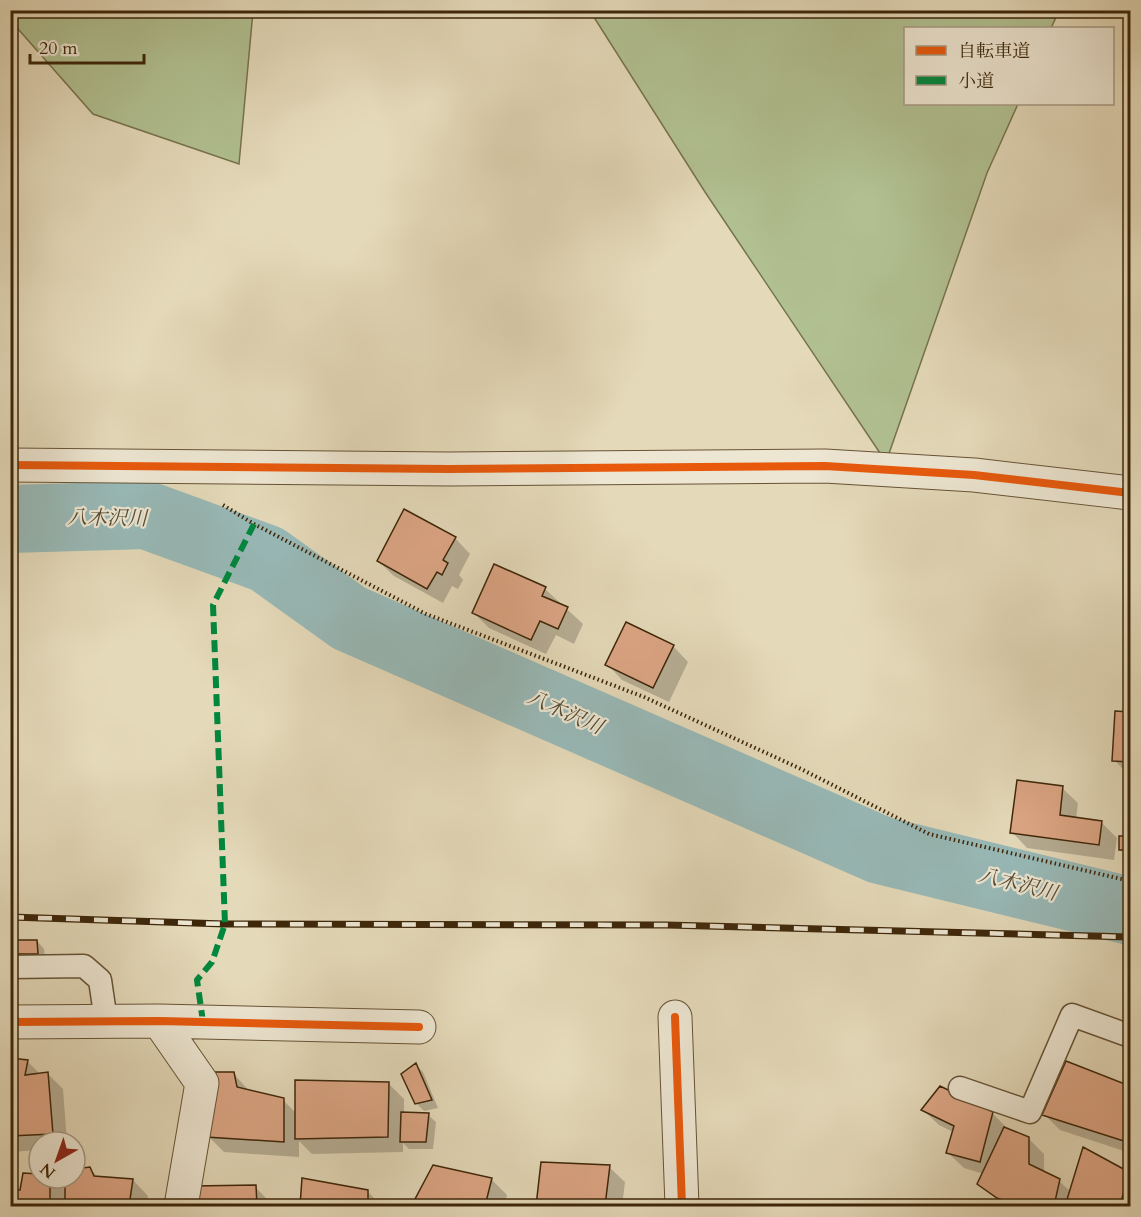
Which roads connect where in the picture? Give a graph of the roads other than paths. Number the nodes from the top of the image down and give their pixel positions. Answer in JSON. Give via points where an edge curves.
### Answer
{"nodes":[{"id":1,"x":10,"y":465,"type":"edge"},
{"id":2,"x":1131,"y":493,"type":"edge"},
{"id":3,"x":10,"y":967,"type":"edge"},
{"id":4,"x":675,"y":1017,"type":"dead end"},
{"id":5,"x":106,"y":1021,"type":"junction"},
{"id":6,"x":159,"y":1021,"type":"junction"},
{"id":7,"x":10,"y":1022,"type":"edge"},
{"id":8,"x":419,"y":1027,"type":"dead end"},
{"id":9,"x":1131,"y":1036,"type":"edge"},
{"id":10,"x":960,"y":1088,"type":"dead end"},
{"id":11,"x":181,"y":1206,"type":"edge"},
{"id":12,"x":682,"y":1206,"type":"edge"}],
"edges":[{"from":1,"to":2,"type":"street","via":[[460,469],[825,466],[974,475]]},
{"from":3,"to":5,"type":"lane","via":[[84,966],[100,980]]},
{"from":4,"to":12,"type":"street"},
{"from":5,"to":6,"type":"street"},
{"from":5,"to":7,"type":"street"},
{"from":6,"to":8,"type":"street"},
{"from":6,"to":11,"type":"street","via":[[202,1083]]},
{"from":9,"to":10,"type":"lane","via":[[1072,1015],[1030,1112]]}]}
